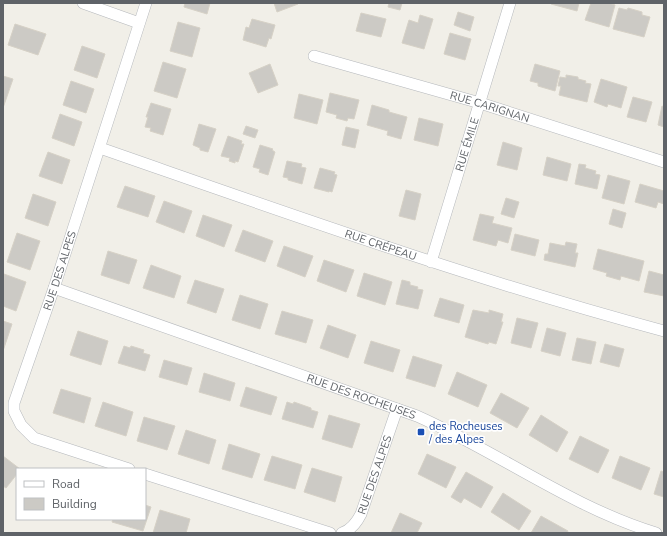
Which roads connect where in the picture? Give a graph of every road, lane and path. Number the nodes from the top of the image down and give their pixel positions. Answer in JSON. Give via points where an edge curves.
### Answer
{"nodes":[{"id":1,"x":83,"y":3,"type":"edge"},
{"id":2,"x":146,"y":3,"type":"edge"},
{"id":3,"x":510,"y":3,"type":"edge"},
{"id":4,"x":139,"y":23,"type":"junction"},
{"id":5,"x":314,"y":56,"type":"dead end"},
{"id":6,"x":480,"y":103,"type":"junction"},
{"id":7,"x":100,"y":148,"type":"junction"},
{"id":8,"x":664,"y":162,"type":"edge"},
{"id":9,"x":431,"y":262,"type":"junction"},
{"id":10,"x":54,"y":288,"type":"junction"},
{"id":11,"x":664,"y":331,"type":"edge"},
{"id":12,"x":397,"y":409,"type":"junction"},
{"id":13,"x":126,"y":468,"type":"edge"},
{"id":14,"x":146,"y":474,"type":"edge"},
{"id":15,"x":330,"y":533,"type":"edge"},
{"id":16,"x":342,"y":533,"type":"edge"},
{"id":17,"x":656,"y":533,"type":"edge"}],
"edges":[{"from":1,"to":4,"type":"street"},
{"from":2,"to":4,"type":"street","name":"RUE DES ALPES"},
{"from":3,"to":6,"type":"street","name":"RUE ÉMILE"},
{"from":4,"to":7,"type":"street","name":"RUE DES ALPES"},
{"from":5,"to":6,"type":"street","name":"RUE CARIGNAN"},
{"from":6,"to":8,"type":"street","name":"RUE CARIGNAN"},
{"from":6,"to":9,"type":"street","name":"RUE ÉMILE"},
{"from":7,"to":9,"type":"street","name":"RUE CRÉPEAU"},
{"from":7,"to":10,"type":"street","name":"RUE DES ALPES"},
{"from":9,"to":11,"type":"street","name":"RUE CRÉPEAU"},
{"from":10,"to":12,"type":"street","name":"RUE DES ROCHEUSES"},
{"from":10,"to":13,"type":"street","name":"RUE DES ALPES","via":[[14,403],[16,417],[34,438]]},
{"from":12,"to":16,"type":"street","name":"RUE DES ALPES","via":[[361,514],[354,525]]},
{"from":12,"to":17,"type":"street","name":"RUE DES ROCHEUSES","via":[[448,430],[612,518]]},
{"from":14,"to":15,"type":"street"}]}
